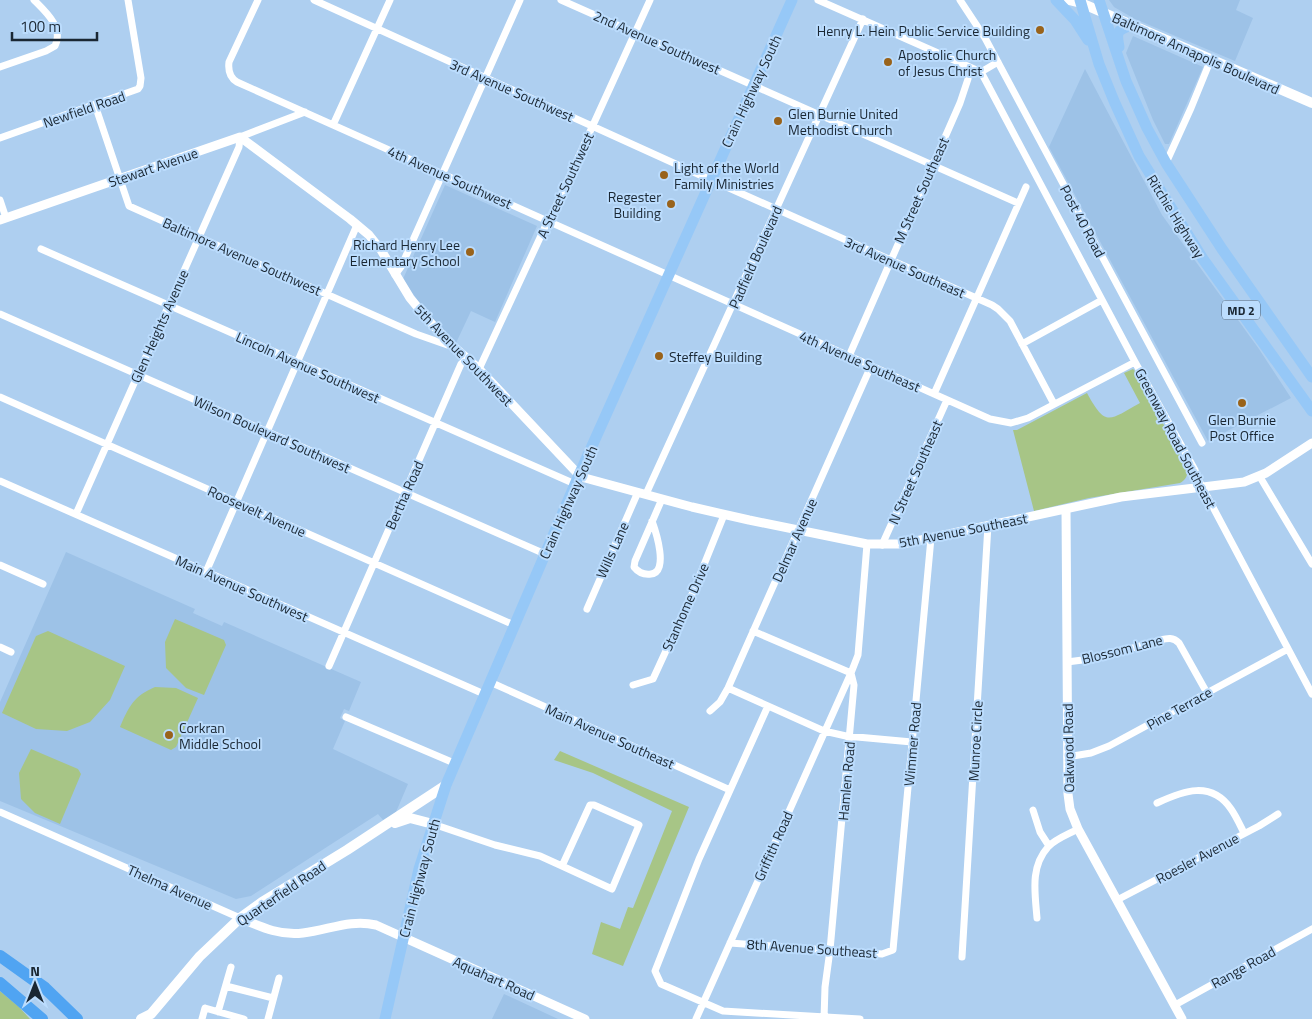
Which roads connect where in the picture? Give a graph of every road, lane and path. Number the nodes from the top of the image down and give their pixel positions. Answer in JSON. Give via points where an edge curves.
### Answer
{"nodes":[{"id":1,"x":34,"y":0,"type":"edge"},
{"id":2,"x":128,"y":0,"type":"edge"},
{"id":3,"x":258,"y":0,"type":"edge"},
{"id":4,"x":314,"y":0,"type":"edge"},
{"id":5,"x":390,"y":0,"type":"edge"},
{"id":6,"x":520,"y":0,"type":"edge"},
{"id":7,"x":561,"y":0,"type":"edge"},
{"id":8,"x":650,"y":0,"type":"edge"},
{"id":9,"x":792,"y":0,"type":"edge"},
{"id":10,"x":818,"y":0,"type":"edge"},
{"id":11,"x":960,"y":0,"type":"edge"},
{"id":12,"x":1056,"y":0,"type":"edge"},
{"id":13,"x":1069,"y":0,"type":"edge"},
{"id":14,"x":1099,"y":0,"type":"edge"},
{"id":15,"x":1080,"y":1,"type":"edge"},
{"id":16,"x":1102,"y":12,"type":"junction"},
{"id":17,"x":863,"y":19,"type":"junction"},
{"id":18,"x":1131,"y":25,"type":"junction"},
{"id":19,"x":376,"y":28,"type":"junction"},
{"id":20,"x":635,"y":32,"type":"junction"},
{"id":21,"x":1096,"y":52,"type":"junction"},
{"id":22,"x":1210,"y":59,"type":"junction"},
{"id":23,"x":998,"y":62,"type":"junction"},
{"id":24,"x":0,"y":68,"type":"edge"},
{"id":25,"x":981,"y":72,"type":"junction"},
{"id":26,"x":485,"y":78,"type":"junction"},
{"id":27,"x":968,"y":79,"type":"dead end"},
{"id":28,"x":1126,"y":81,"type":"junction"},
{"id":29,"x":753,"y":85,"type":"junction"},
{"id":30,"x":1312,"y":103,"type":"edge"},
{"id":31,"x":95,"y":105,"type":"junction"},
{"id":32,"x":305,"y":112,"type":"junction"},
{"id":33,"x":820,"y":115,"type":"junction"},
{"id":34,"x":333,"y":125,"type":"junction"},
{"id":35,"x":592,"y":126,"type":"junction"},
{"id":36,"x":240,"y":137,"type":"junction"},
{"id":37,"x":0,"y":138,"type":"edge"},
{"id":38,"x":1166,"y":163,"type":"junction"},
{"id":39,"x":932,"y":166,"type":"junction"},
{"id":40,"x":442,"y":174,"type":"junction"},
{"id":41,"x":119,"y":179,"type":"junction"},
{"id":42,"x":710,"y":180,"type":"junction"},
{"id":43,"x":1026,"y":186,"type":"dead end"},
{"id":44,"x":0,"y":200,"type":"edge"},
{"id":45,"x":1018,"y":204,"type":"junction"},
{"id":46,"x":777,"y":210,"type":"junction"},
{"id":47,"x":3,"y":219,"type":"edge"},
{"id":48,"x":548,"y":222,"type":"junction"},
{"id":49,"x":358,"y":225,"type":"junction"},
{"id":50,"x":199,"y":236,"type":"junction"},
{"id":51,"x":41,"y":249,"type":"dead end"},
{"id":52,"x":890,"y":260,"type":"junction"},
{"id":53,"x":396,"y":275,"type":"junction"},
{"id":54,"x":668,"y":275,"type":"junction"},
{"id":55,"x":327,"y":294,"type":"junction"},
{"id":56,"x":976,"y":298,"type":"junction"},
{"id":57,"x":1102,"y":300,"type":"junction"},
{"id":58,"x":168,"y":305,"type":"junction"},
{"id":59,"x":733,"y":305,"type":"junction"},
{"id":60,"x":0,"y":314,"type":"edge"},
{"id":61,"x":1022,"y":344,"type":"junction"},
{"id":62,"x":454,"y":347,"type":"junction"},
{"id":63,"x":848,"y":356,"type":"junction"},
{"id":64,"x":466,"y":359,"type":"junction"},
{"id":65,"x":299,"y":362,"type":"junction"},
{"id":66,"x":1135,"y":362,"type":"junction"},
{"id":67,"x":871,"y":366,"type":"junction"},
{"id":68,"x":479,"y":370,"type":"junction"},
{"id":69,"x":138,"y":375,"type":"junction"},
{"id":70,"x":1312,"y":376,"type":"edge"},
{"id":71,"x":934,"y":394,"type":"junction"},
{"id":72,"x":0,"y":398,"type":"edge"},
{"id":73,"x":947,"y":400,"type":"junction"},
{"id":74,"x":1054,"y":404,"type":"junction"},
{"id":75,"x":1312,"y":411,"type":"edge"},
{"id":76,"x":435,"y":423,"type":"junction"},
{"id":77,"x":266,"y":432,"type":"junction"},
{"id":78,"x":1312,"y":442,"type":"edge"},
{"id":79,"x":1202,"y":443,"type":"dead end"},
{"id":80,"x":107,"y":446,"type":"junction"},
{"id":81,"x":1260,"y":477,"type":"junction"},
{"id":82,"x":577,"y":479,"type":"junction"},
{"id":83,"x":0,"y":481,"type":"edge"},
{"id":84,"x":1202,"y":488,"type":"junction"},
{"id":85,"x":405,"y":492,"type":"junction"},
{"id":86,"x":642,"y":493,"type":"junction"},
{"id":87,"x":662,"y":499,"type":"junction"},
{"id":88,"x":237,"y":502,"type":"junction"},
{"id":89,"x":1066,"y":510,"type":"junction"},
{"id":90,"x":76,"y":514,"type":"junction"},
{"id":91,"x":724,"y":515,"type":"junction"},
{"id":92,"x":652,"y":521,"type":"junction"},
{"id":93,"x":988,"y":525,"type":"junction"},
{"id":94,"x":798,"y":530,"type":"junction"},
{"id":95,"x":932,"y":538,"type":"junction"},
{"id":96,"x":867,"y":544,"type":"junction"},
{"id":97,"x":882,"y":545,"type":"junction"},
{"id":98,"x":545,"y":554,"type":"junction"},
{"id":99,"x":374,"y":562,"type":"junction"},
{"id":100,"x":1312,"y":564,"type":"edge"},
{"id":101,"x":0,"y":565,"type":"edge"},
{"id":102,"x":206,"y":572,"type":"junction"},
{"id":103,"x":43,"y":584,"type":"dead end"},
{"id":104,"x":587,"y":609,"type":"dead end"},
{"id":105,"x":514,"y":625,"type":"junction"},
{"id":106,"x":753,"y":631,"type":"junction"},
{"id":107,"x":343,"y":632,"type":"junction"},
{"id":108,"x":0,"y":647,"type":"edge"},
{"id":109,"x":1288,"y":649,"type":"junction"},
{"id":110,"x":11,"y":652,"type":"dead end"},
{"id":111,"x":1067,"y":662,"type":"junction"},
{"id":112,"x":329,"y":666,"type":"dead end"},
{"id":113,"x":851,"y":673,"type":"junction"},
{"id":114,"x":490,"y":682,"type":"junction"},
{"id":115,"x":633,"y":685,"type":"dead end"},
{"id":116,"x":728,"y":688,"type":"junction"},
{"id":117,"x":1207,"y":693,"type":"junction"},
{"id":118,"x":484,"y":694,"type":"junction"},
{"id":119,"x":1312,"y":694,"type":"edge"},
{"id":120,"x":768,"y":706,"type":"junction"},
{"id":121,"x":710,"y":711,"type":"dead end"},
{"id":122,"x":346,"y":717,"type":"dead end"},
{"id":123,"x":824,"y":731,"type":"junction"},
{"id":124,"x":850,"y":736,"type":"junction"},
{"id":125,"x":912,"y":742,"type":"junction"},
{"id":126,"x":1067,"y":757,"type":"junction"},
{"id":127,"x":454,"y":764,"type":"junction"},
{"id":128,"x":446,"y":785,"type":"junction"},
{"id":129,"x":730,"y":790,"type":"junction"},
{"id":130,"x":1157,"y":803,"type":"dead end"},
{"id":131,"x":1033,"y":810,"type":"dead end"},
{"id":132,"x":0,"y":812,"type":"edge"},
{"id":133,"x":1278,"y":814,"type":"dead end"},
{"id":134,"x":433,"y":824,"type":"junction"},
{"id":135,"x":380,"y":828,"type":"junction"},
{"id":136,"x":1078,"y":829,"type":"junction"},
{"id":137,"x":1244,"y":833,"type":"junction"},
{"id":138,"x":1049,"y":846,"type":"junction"},
{"id":139,"x":562,"y":866,"type":"junction"},
{"id":140,"x":1116,"y":900,"type":"junction"},
{"id":141,"x":240,"y":918,"type":"junction"},
{"id":142,"x":1037,"y":918,"type":"dead end"},
{"id":143,"x":1312,"y":929,"type":"edge"},
{"id":144,"x":403,"y":937,"type":"junction"},
{"id":145,"x":730,"y":943,"type":"junction"},
{"id":146,"x":830,"y":950,"type":"junction"},
{"id":147,"x":893,"y":950,"type":"joint"},
{"id":148,"x":0,"y":956,"type":"edge"},
{"id":149,"x":962,"y":957,"type":"dead end"},
{"id":150,"x":231,"y":967,"type":"dead end"},
{"id":151,"x":279,"y":978,"type":"dead end"},
{"id":152,"x":0,"y":983,"type":"edge"},
{"id":153,"x":226,"y":986,"type":"junction"},
{"id":154,"x":273,"y":998,"type":"junction"},
{"id":155,"x":704,"y":1003,"type":"junction"},
{"id":156,"x":1175,"y":1005,"type":"junction"},
{"id":157,"x":218,"y":1012,"type":"junction"},
{"id":158,"x":151,"y":1016,"type":"edge"},
{"id":159,"x":824,"y":1018,"type":"edge"},
{"id":160,"x":42,"y":1019,"type":"edge"},
{"id":161,"x":77,"y":1019,"type":"edge"},
{"id":162,"x":141,"y":1019,"type":"edge"},
{"id":163,"x":202,"y":1019,"type":"edge"},
{"id":164,"x":244,"y":1019,"type":"edge"},
{"id":165,"x":268,"y":1019,"type":"edge"},
{"id":166,"x":385,"y":1019,"type":"edge"},
{"id":167,"x":585,"y":1019,"type":"edge"},
{"id":168,"x":696,"y":1019,"type":"edge"},
{"id":169,"x":860,"y":1019,"type":"edge"},
{"id":170,"x":1182,"y":1019,"type":"edge"}],
"edges":[{"from":1,"to":24,"type":"street","via":[[54,24],[58,38],[55,46]]},
{"from":2,"to":31,"type":"street","name":"Newfield Road","via":[[140,86]]},
{"from":3,"to":32,"type":"street","name":"4th Avenue Southwest","via":[[228,69],[232,78]]},
{"from":4,"to":19,"type":"street","name":"3rd Avenue Southwest"},
{"from":5,"to":19,"type":"street"},
{"from":6,"to":26,"type":"street"},
{"from":7,"to":20,"type":"street","name":"2nd Avenue Southwest"},
{"from":8,"to":20,"type":"street","name":"A Street Southwest"},
{"from":9,"to":29,"type":"main road","name":"Crain Highway South"},
{"from":10,"to":17,"type":"street"},
{"from":11,"to":23,"type":"street","name":"Post 40 Road"},
{"from":12,"to":21,"type":"main road","via":[[1075,20]]},
{"from":13,"to":15,"type":"main road","name":"Baltimore Annapolis Boulevard"},
{"from":14,"to":16,"type":"main road","name":"Ritchie Highway","number":"MD 2"},
{"from":15,"to":16,"type":"main road","name":"Baltimore Annapolis Boulevard"},
{"from":15,"to":21,"type":"main road","name":"Ritchie Highway","number":"MD 2"},
{"from":16,"to":18,"type":"main road","name":"Baltimore Annapolis Boulevard"},
{"from":16,"to":28,"type":"main road","name":"Ritchie Highway","number":"MD 2"},
{"from":17,"to":25,"type":"street"},
{"from":17,"to":33,"type":"street","name":"Padfield Boulevard"},
{"from":18,"to":22,"type":"main road","name":"Baltimore Annapolis Boulevard"},
{"from":18,"to":28,"type":"main road","via":[[1120,29],[1116,36]]},
{"from":19,"to":26,"type":"street","name":"3rd Avenue Southwest"},
{"from":19,"to":34,"type":"street"},
{"from":20,"to":29,"type":"street","name":"2nd Avenue Southwest"},
{"from":20,"to":35,"type":"street","name":"A Street Southwest"},
{"from":21,"to":75,"type":"main road","name":"Ritchie Highway","number":"MD 2","via":[[1139,156],[1203,258]]},
{"from":22,"to":30,"type":"main road","name":"Baltimore Annapolis Boulevard"},
{"from":22,"to":38,"type":"street"},
{"from":23,"to":25,"type":"street"},
{"from":23,"to":79,"type":"street","name":"Post 40 Road"},
{"from":25,"to":57,"type":"street","name":"Greenway Road Southeast"},
{"from":26,"to":35,"type":"street","name":"3rd Avenue Southwest"},
{"from":26,"to":40,"type":"street"},
{"from":27,"to":39,"type":"street","name":"M Street Southeast"},
{"from":28,"to":38,"type":"main road","name":"Ritchie Highway","number":"MD 2"},
{"from":29,"to":33,"type":"street","name":"2nd Avenue Southwest"},
{"from":29,"to":42,"type":"main road","name":"Crain Highway South"},
{"from":31,"to":37,"type":"street","name":"Newfield Road"},
{"from":31,"to":41,"type":"street","name":"Baltimore Avenue Southwest"},
{"from":32,"to":34,"type":"street","name":"4th Avenue Southwest"},
{"from":32,"to":36,"type":"street","name":"Stewart Avenue"},
{"from":33,"to":39,"type":"street","name":"2nd Avenue Southwest"},
{"from":33,"to":46,"type":"street","name":"Padfield Boulevard"},
{"from":34,"to":40,"type":"street","name":"4th Avenue Southwest"},
{"from":35,"to":42,"type":"street","name":"3rd Avenue Southwest"},
{"from":35,"to":48,"type":"street","name":"A Street Southwest"},
{"from":36,"to":41,"type":"street","name":"Stewart Avenue"},
{"from":36,"to":49,"type":"street","name":"5th Avenue Southwest"},
{"from":36,"to":50,"type":"street","name":"Glen Heights Avenue","via":[[239,147]]},
{"from":38,"to":70,"type":"main road","name":"Ritchie Highway","number":"MD 2","via":[[1217,242]]},
{"from":39,"to":45,"type":"street","name":"2nd Avenue Southwest"},
{"from":39,"to":52,"type":"street","name":"M Street Southeast"},
{"from":40,"to":48,"type":"street","name":"4th Avenue Southwest"},
{"from":40,"to":53,"type":"street"},
{"from":41,"to":47,"type":"street","name":"Stewart Avenue"},
{"from":41,"to":50,"type":"street","name":"Baltimore Avenue Southwest","via":[[128,206]]},
{"from":42,"to":46,"type":"street","name":"3rd Avenue Southeast"},
{"from":42,"to":54,"type":"main road","name":"Crain Highway South"},
{"from":43,"to":45,"type":"street"},
{"from":44,"to":47,"type":"street"},
{"from":45,"to":56,"type":"street"},
{"from":46,"to":52,"type":"street","name":"3rd Avenue Southeast"},
{"from":46,"to":59,"type":"street","name":"Padfield Boulevard"},
{"from":48,"to":54,"type":"street","name":"4th Avenue Southwest"},
{"from":48,"to":68,"type":"street","name":"A Street Southwest"},
{"from":49,"to":53,"type":"street","name":"5th Avenue Southwest","via":[[377,244]]},
{"from":49,"to":55,"type":"street"},
{"from":50,"to":55,"type":"street","name":"Baltimore Avenue Southwest"},
{"from":50,"to":58,"type":"street","name":"Glen Heights Avenue"},
{"from":51,"to":58,"type":"street","name":"Lincoln Avenue Southwest"},
{"from":52,"to":56,"type":"street","name":"3rd Avenue Southeast"},
{"from":52,"to":63,"type":"street","name":"M Street Southeast"},
{"from":53,"to":62,"type":"street","name":"5th Avenue Southwest","via":[[422,314]]},
{"from":54,"to":59,"type":"street","name":"4th Avenue Southeast"},
{"from":54,"to":82,"type":"main road","name":"Crain Highway South"},
{"from":55,"to":62,"type":"street","name":"Baltimore Avenue Southwest","via":[[416,334]]},
{"from":55,"to":65,"type":"street"},
{"from":56,"to":61,"type":"street","name":"3rd Avenue Southeast","via":[[1005,315]]},
{"from":56,"to":71,"type":"street"},
{"from":57,"to":61,"type":"street"},
{"from":57,"to":66,"type":"street","name":"Greenway Road Southeast"},
{"from":58,"to":65,"type":"street","name":"Lincoln Avenue Southwest"},
{"from":58,"to":69,"type":"street","name":"Glen Heights Avenue"},
{"from":59,"to":63,"type":"street","name":"4th Avenue Southeast"},
{"from":59,"to":86,"type":"street","name":"Padfield Boulevard"},
{"from":60,"to":69,"type":"street","name":"Wilson Boulevard Southwest"},
{"from":61,"to":74,"type":"street","name":"3rd Avenue Southeast"},
{"from":62,"to":64,"type":"street","name":"5th Avenue Southwest"},
{"from":63,"to":67,"type":"street","name":"4th Avenue Southeast"},
{"from":64,"to":68,"type":"street","name":"5th Avenue Southwest"},
{"from":64,"to":76,"type":"street","name":"Bertha Road"},
{"from":65,"to":76,"type":"street","name":"Lincoln Avenue Southwest"},
{"from":65,"to":77,"type":"street"},
{"from":66,"to":74,"type":"street","name":"4th Avenue Southeast"},
{"from":66,"to":84,"type":"street","name":"Greenway Road Southeast"},
{"from":67,"to":71,"type":"street","name":"4th Avenue Southeast"},
{"from":67,"to":94,"type":"street","name":"Delmar Avenue"},
{"from":68,"to":82,"type":"street","name":"5th Avenue Southwest"},
{"from":69,"to":77,"type":"street","name":"Wilson Boulevard Southwest"},
{"from":69,"to":80,"type":"street","name":"Glen Heights Avenue"},
{"from":71,"to":73,"type":"street","name":"4th Avenue Southeast"},
{"from":72,"to":80,"type":"street","name":"Roosevelt Avenue"},
{"from":73,"to":74,"type":"street","name":"4th Avenue Southeast","via":[[1008,423],[1028,418]]},
{"from":73,"to":97,"type":"street","name":"N Street Southeast"},
{"from":76,"to":82,"type":"street","name":"Lincoln Avenue Southwest"},
{"from":76,"to":85,"type":"street","name":"Bertha Road"},
{"from":77,"to":85,"type":"street","name":"Wilson Boulevard Southwest"},
{"from":77,"to":88,"type":"street"},
{"from":78,"to":81,"type":"street","name":"5th Avenue Southeast"},
{"from":80,"to":88,"type":"street","name":"Roosevelt Avenue"},
{"from":80,"to":90,"type":"street","name":"Glen Heights Avenue"},
{"from":81,"to":84,"type":"street","name":"5th Avenue Southeast","via":[[1237,484]]},
{"from":81,"to":100,"type":"street"},
{"from":82,"to":86,"type":"street","name":"5th Avenue Southeast"},
{"from":82,"to":98,"type":"main road","name":"Crain Highway South"},
{"from":83,"to":90,"type":"street","name":"Main Avenue Southwest"},
{"from":84,"to":89,"type":"street","name":"5th Avenue Southeast","via":[[1130,496]]},
{"from":84,"to":109,"type":"street","name":"Greenway Road Southeast"},
{"from":85,"to":98,"type":"street","name":"Wilson Boulevard Southwest"},
{"from":85,"to":99,"type":"street","name":"Bertha Road"},
{"from":86,"to":87,"type":"street","name":"5th Avenue Southeast"},
{"from":86,"to":104,"type":"street","name":"Wills Lane"},
{"from":87,"to":91,"type":"street","name":"5th Avenue Southeast"},
{"from":87,"to":92,"type":"street","name":"Wills Lane"},
{"from":88,"to":99,"type":"street","name":"Roosevelt Avenue"},
{"from":88,"to":102,"type":"street"},
{"from":89,"to":93,"type":"street","name":"5th Avenue Southeast"},
{"from":89,"to":111,"type":"street","name":"Oakwood Road"},
{"from":90,"to":102,"type":"street","name":"Main Avenue Southwest"},
{"from":91,"to":94,"type":"street","name":"5th Avenue Southeast"},
{"from":91,"to":115,"type":"street","name":"Stanhome Drive","via":[[653,679]]},
{"from":92,"to":92,"type":"street","name":"Wills Lane","via":[[634,567],[648,574],[659,570],[660,559],[659,542]]},
{"from":93,"to":95,"type":"street","name":"5th Avenue Southeast"},
{"from":93,"to":149,"type":"street","name":"Munroe Circle"},
{"from":94,"to":96,"type":"street","name":"5th Avenue Southeast"},
{"from":94,"to":106,"type":"street","name":"Delmar Avenue"},
{"from":95,"to":97,"type":"street","name":"5th Avenue Southeast"},
{"from":95,"to":125,"type":"street","name":"Wimmer Road"},
{"from":96,"to":97,"type":"street","name":"5th Avenue Southeast"},
{"from":96,"to":113,"type":"street","name":"Hamlen Road","via":[[858,655]]},
{"from":98,"to":105,"type":"main road","name":"Crain Highway South"},
{"from":99,"to":105,"type":"street","name":"Roosevelt Avenue"},
{"from":99,"to":107,"type":"street","name":"Bertha Road"},
{"from":101,"to":103,"type":"street"},
{"from":102,"to":107,"type":"street","name":"Main Avenue Southwest"},
{"from":105,"to":114,"type":"main road","name":"Crain Highway South"},
{"from":106,"to":113,"type":"street"},
{"from":106,"to":116,"type":"street","name":"Delmar Avenue"},
{"from":107,"to":112,"type":"street","name":"Bertha Road"},
{"from":107,"to":118,"type":"street","name":"Main Avenue Southwest"},
{"from":108,"to":110,"type":"street"},
{"from":109,"to":117,"type":"street","name":"Pine Terrace"},
{"from":109,"to":119,"type":"street","name":"Greenway Road Southeast"},
{"from":111,"to":117,"type":"street","name":"Blossom Lane","via":[[1098,658],[1160,640],[1175,639]]},
{"from":111,"to":126,"type":"street","name":"Oakwood Road"},
{"from":113,"to":123,"type":"street","name":"Griffith Road"},
{"from":113,"to":124,"type":"street","name":"Hamlen Road","via":[[854,685]]},
{"from":114,"to":118,"type":"main road","name":"Crain Highway South"},
{"from":114,"to":129,"type":"street","name":"Main Avenue Southeast"},
{"from":116,"to":120,"type":"street"},
{"from":116,"to":121,"type":"street","name":"Delmar Avenue"},
{"from":117,"to":126,"type":"street","name":"Pine Terrace","via":[[1109,746]]},
{"from":118,"to":127,"type":"main road","name":"Crain Highway South"},
{"from":120,"to":123,"type":"street"},
{"from":120,"to":129,"type":"street"},
{"from":122,"to":127,"type":"street"},
{"from":123,"to":124,"type":"street"},
{"from":123,"to":145,"type":"street","name":"Griffith Road"},
{"from":124,"to":125,"type":"street"},
{"from":124,"to":146,"type":"street","name":"Hamlen Road"},
{"from":125,"to":147,"type":"street","name":"Wimmer Road"},
{"from":126,"to":136,"type":"street","name":"Oakwood Road","via":[[1070,809]]},
{"from":127,"to":128,"type":"main road","name":"Crain Highway South"},
{"from":128,"to":134,"type":"main road","name":"Crain Highway South"},
{"from":128,"to":135,"type":"main road","name":"Quarterfield Road"},
{"from":129,"to":155,"type":"street","via":[[655,970],[661,984]]},
{"from":130,"to":137,"type":"street","via":[[1181,792],[1207,792],[1220,797],[1231,808]]},
{"from":131,"to":138,"type":"street","via":[[1040,832]]},
{"from":132,"to":141,"type":"street","name":"Thelma Avenue"},
{"from":133,"to":137,"type":"street","name":"Roesler Avenue"},
{"from":134,"to":135,"type":"main road","name":"Quarterfield Road","via":[[410,818]]},
{"from":134,"to":139,"type":"street","via":[[540,856]]},
{"from":134,"to":144,"type":"main road","name":"Crain Highway South"},
{"from":135,"to":141,"type":"main road","name":"Quarterfield Road"},
{"from":136,"to":138,"type":"street"},
{"from":136,"to":140,"type":"street","name":"Oakwood Road"},
{"from":137,"to":140,"type":"street","name":"Roesler Avenue"},
{"from":138,"to":142,"type":"street","via":[[1034,879]]},
{"from":139,"to":139,"type":"street","via":[[612,888],[639,825],[590,805]]},
{"from":140,"to":156,"type":"street","name":"Oakwood Road"},
{"from":141,"to":144,"type":"street","name":"Thelma Avenue","via":[[285,933],[366,923]]},
{"from":141,"to":158,"type":"main road","name":"Quarterfield Road","via":[[200,956]]},
{"from":143,"to":156,"type":"street","name":"Range Road"},
{"from":144,"to":166,"type":"main road","name":"Crain Highway South"},
{"from":144,"to":167,"type":"street","name":"Aquahart Road"},
{"from":145,"to":146,"type":"street","name":"8th Avenue Southeast"},
{"from":145,"to":155,"type":"street","name":"Griffith Road"},
{"from":146,"to":147,"type":"street","name":"8th Avenue Southeast","via":[[882,954]]},
{"from":146,"to":159,"type":"street","name":"Hamlen Road"},
{"from":148,"to":161,"type":"highway","via":[[44,988]]},
{"from":150,"to":153,"type":"street"},
{"from":151,"to":154,"type":"street"},
{"from":152,"to":160,"type":"highway"},
{"from":153,"to":154,"type":"street"},
{"from":153,"to":157,"type":"street"},
{"from":154,"to":165,"type":"street"},
{"from":155,"to":159,"type":"street","via":[[724,1011]]},
{"from":155,"to":168,"type":"street","name":"Griffith Road"},
{"from":156,"to":170,"type":"street","name":"Oakwood Road"},
{"from":157,"to":163,"type":"street","via":[[205,1008]]},
{"from":157,"to":164,"type":"street"},
{"from":158,"to":162,"type":"main road","name":"Quarterfield Road"},
{"from":159,"to":169,"type":"street"}]}
